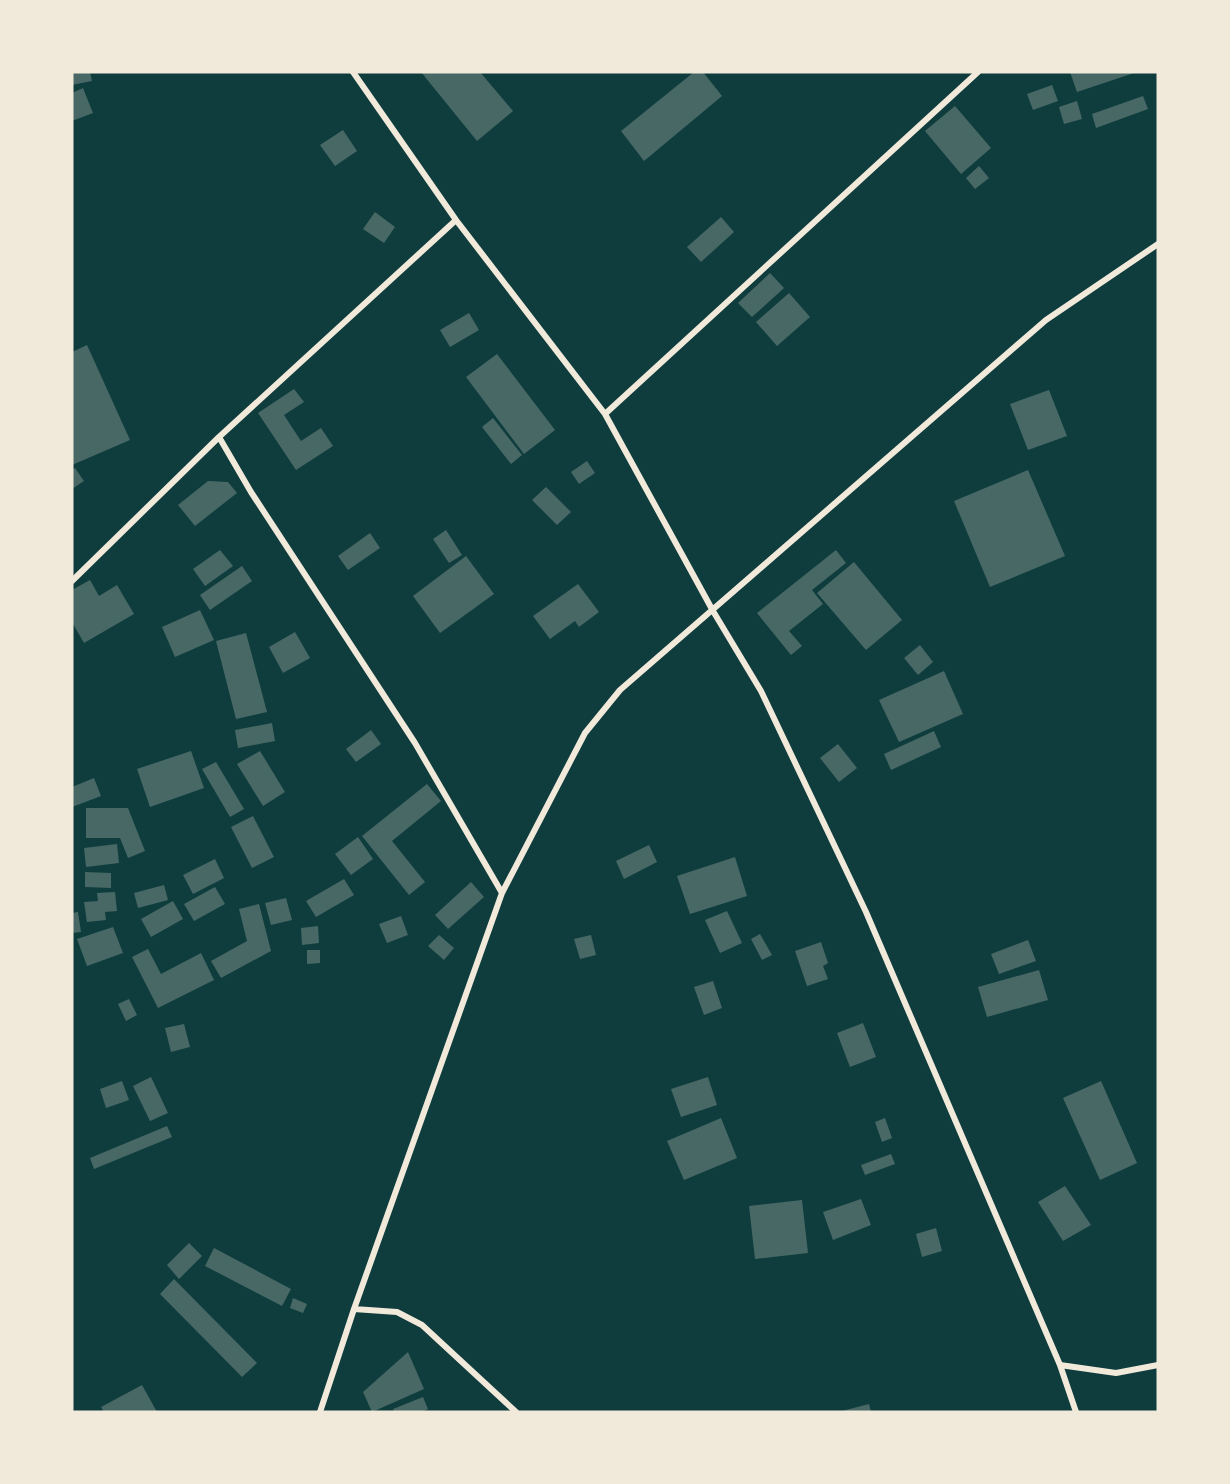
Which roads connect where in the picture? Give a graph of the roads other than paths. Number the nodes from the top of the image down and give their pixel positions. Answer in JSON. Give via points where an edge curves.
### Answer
{"nodes":[{"id":1,"x":353,"y":72,"type":"edge"},
{"id":2,"x":978,"y":72,"type":"edge"},
{"id":3,"x":456,"y":220,"type":"junction"},
{"id":4,"x":1158,"y":244,"type":"edge"},
{"id":5,"x":605,"y":414,"type":"junction"},
{"id":6,"x":219,"y":437,"type":"junction"},
{"id":7,"x":72,"y":582,"type":"edge"},
{"id":8,"x":713,"y":611,"type":"junction"},
{"id":9,"x":502,"y":892,"type":"junction"},
{"id":10,"x":354,"y":1309,"type":"junction"},
{"id":11,"x":1060,"y":1365,"type":"junction"},
{"id":12,"x":1158,"y":1365,"type":"edge"},
{"id":13,"x":320,"y":1412,"type":"edge"},
{"id":14,"x":516,"y":1412,"type":"edge"},
{"id":15,"x":1076,"y":1412,"type":"edge"}],
"edges":[{"from":1,"to":3,"type":"street"},
{"from":2,"to":5,"type":"street"},
{"from":3,"to":5,"type":"street"},
{"from":3,"to":6,"type":"street"},
{"from":4,"to":8,"type":"street","via":[[1046,320]]},
{"from":5,"to":8,"type":"street"},
{"from":6,"to":7,"type":"street"},
{"from":6,"to":9,"type":"street","via":[[415,743]]},
{"from":8,"to":9,"type":"street","via":[[620,690],[585,733]]},
{"from":8,"to":11,"type":"street","via":[[761,691],[866,912]]},
{"from":9,"to":10,"type":"street"},
{"from":10,"to":13,"type":"street"},
{"from":10,"to":14,"type":"street","via":[[397,1312],[422,1325]]},
{"from":11,"to":12,"type":"street","via":[[1116,1373]]},
{"from":11,"to":15,"type":"street"}]}
